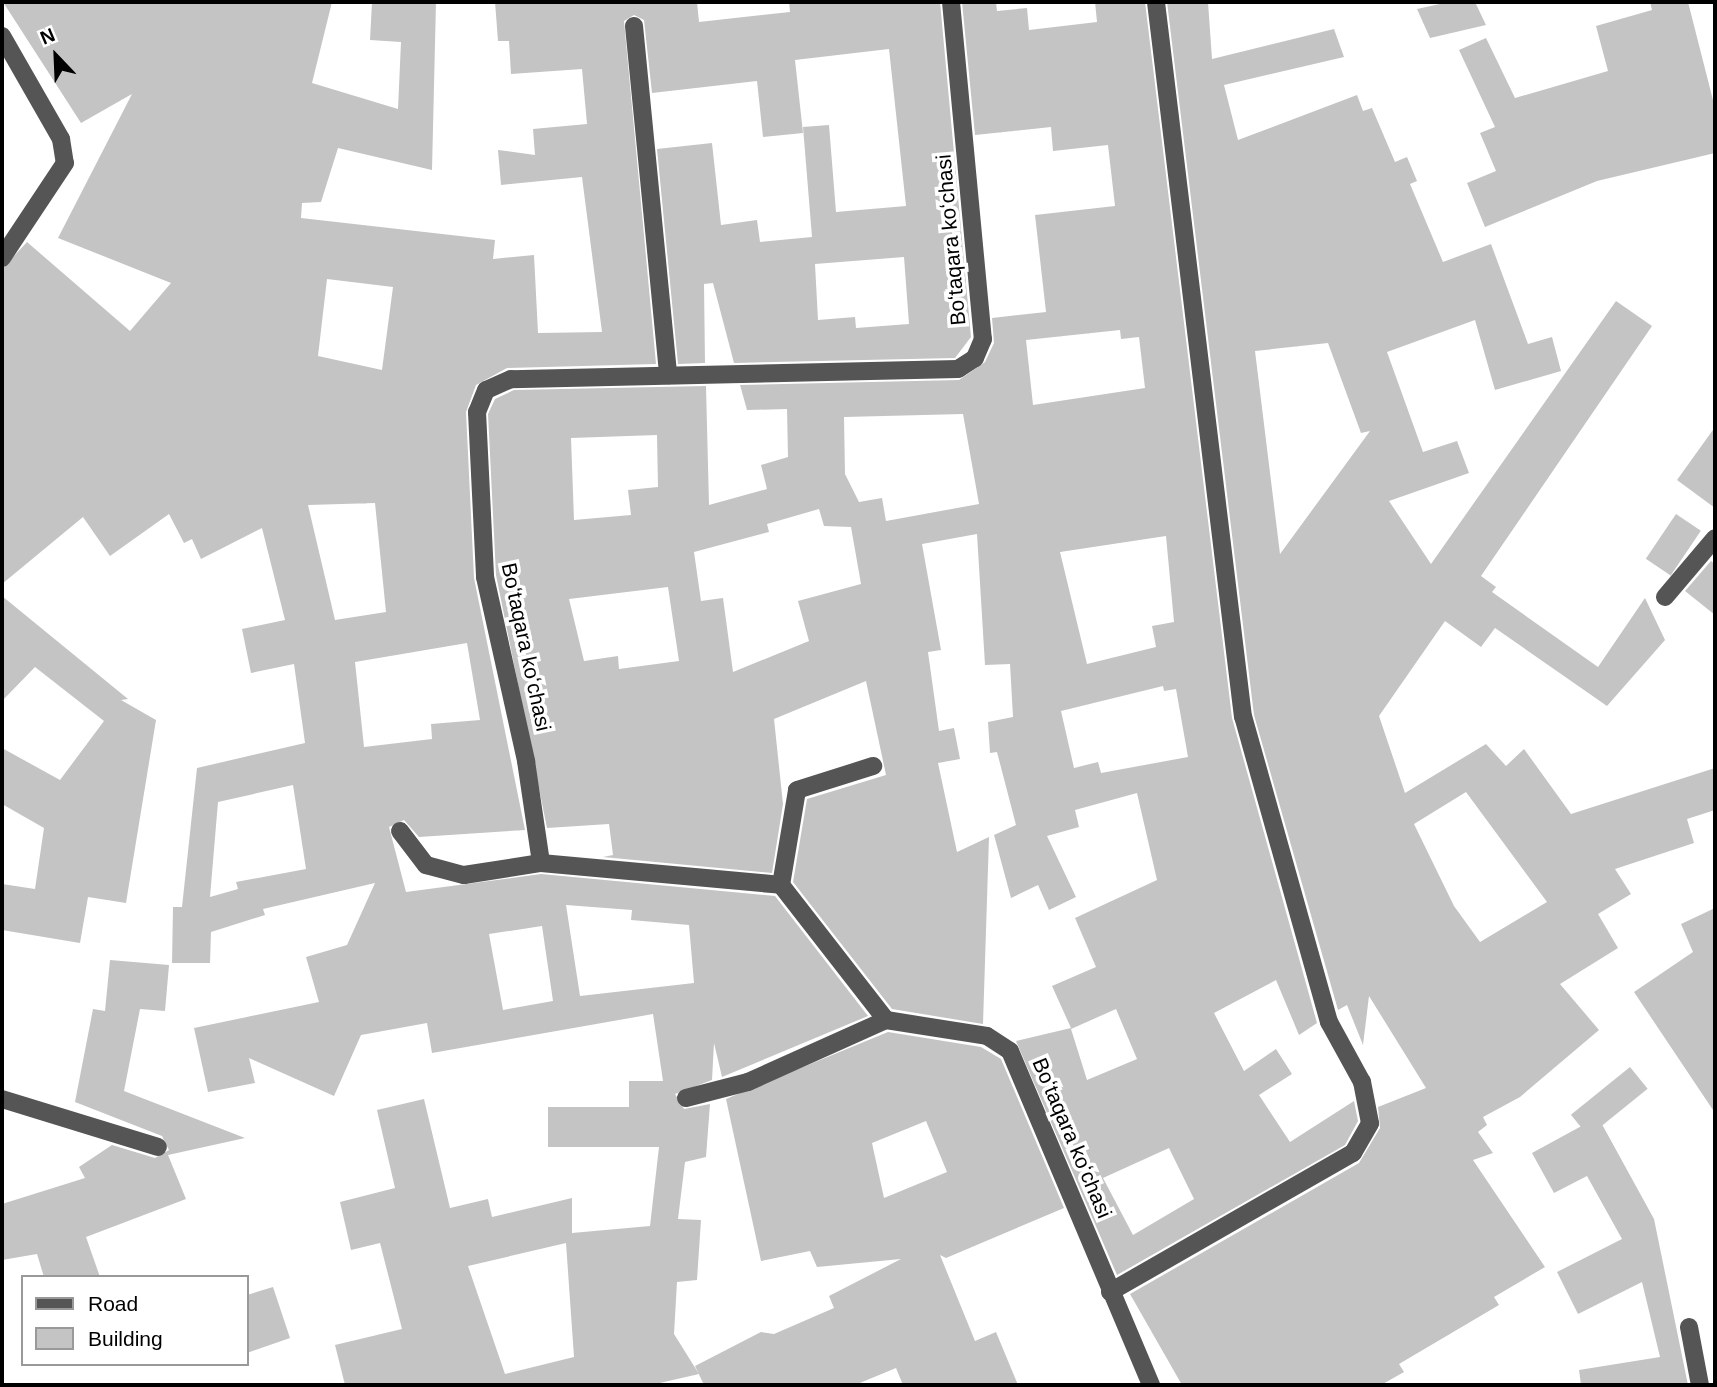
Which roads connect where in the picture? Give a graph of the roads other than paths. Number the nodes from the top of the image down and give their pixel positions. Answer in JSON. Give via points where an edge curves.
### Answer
{"nodes":[{"id":1,"x":951,"y":2,"type":"edge"},
{"id":2,"x":1156,"y":2,"type":"edge"},
{"id":3,"x":634,"y":26,"type":"dead end"},
{"id":4,"x":2,"y":36,"type":"edge"},
{"id":5,"x":2,"y":258,"type":"edge"},
{"id":6,"x":668,"y":375,"type":"junction"},
{"id":7,"x":1715,"y":538,"type":"edge"},
{"id":8,"x":1665,"y":597,"type":"dead end"},
{"id":9,"x":873,"y":765,"type":"dead end"},
{"id":10,"x":400,"y":831,"type":"dead end"},
{"id":11,"x":541,"y":863,"type":"junction"},
{"id":12,"x":781,"y":886,"type":"junction"},
{"id":13,"x":886,"y":1020,"type":"junction"},
{"id":14,"x":686,"y":1098,"type":"dead end"},
{"id":15,"x":2,"y":1099,"type":"edge"},
{"id":16,"x":158,"y":1147,"type":"dead end"},
{"id":17,"x":1111,"y":1292,"type":"junction"},
{"id":18,"x":1689,"y":1327,"type":"dead end"},
{"id":19,"x":1151,"y":1385,"type":"edge"},
{"id":20,"x":1700,"y":1385,"type":"edge"}],
"edges":[{"from":1,"to":6,"type":"street","name":"Boʻtaqara koʻchasi","via":[[983,339],[975,358],[958,369]]},
{"from":2,"to":17,"type":"street","via":[[1243,717],[1329,1022],[1362,1082],[1370,1123],[1353,1153]]},
{"from":3,"to":6,"type":"street"},
{"from":4,"to":5,"type":"street","via":[[61,139],[65,163]]},
{"from":6,"to":11,"type":"street","name":"Boʻtaqara koʻchasi","via":[[512,379],[486,390],[477,412],[485,577],[526,761]]},
{"from":7,"to":8,"type":"street"},
{"from":9,"to":12,"type":"street","via":[[797,790]]},
{"from":10,"to":11,"type":"street","via":[[426,865],[464,875]]},
{"from":11,"to":12,"type":"street"},
{"from":12,"to":13,"type":"street"},
{"from":13,"to":14,"type":"street","via":[[748,1082]]},
{"from":13,"to":17,"type":"street","name":"Boʻtaqara koʻchasi","via":[[987,1036],[1010,1051]]},
{"from":15,"to":16,"type":"street"},
{"from":17,"to":19,"type":"street","name":"Boʻtaqara koʻchasi"},
{"from":18,"to":20,"type":"street"}]}
